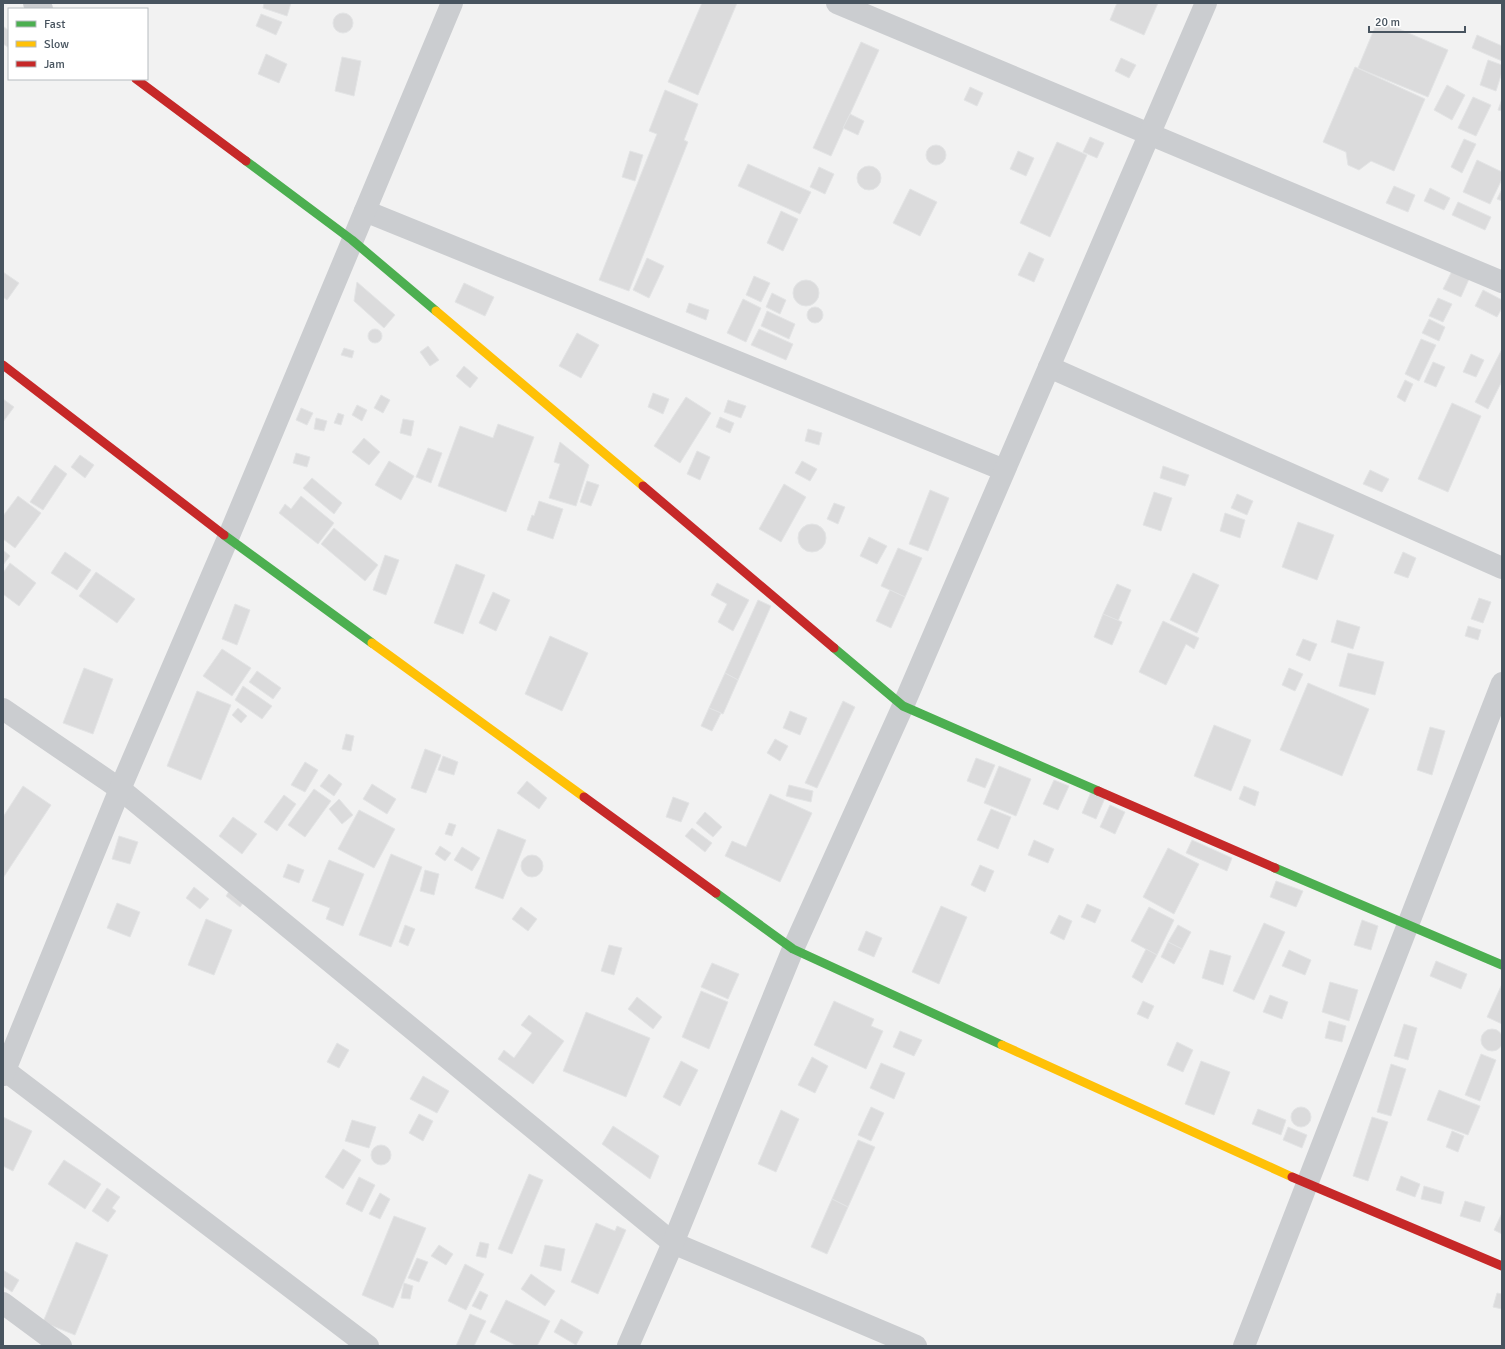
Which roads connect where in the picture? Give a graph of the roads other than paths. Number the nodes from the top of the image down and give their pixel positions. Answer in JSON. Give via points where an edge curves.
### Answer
{"nodes":[{"id":1,"x":452,"y":3,"type":"edge"},
{"id":2,"x":837,"y":3,"type":"edge"},
{"id":3,"x":1206,"y":3,"type":"edge"},
{"id":4,"x":137,"y":80,"type":"edge"},
{"id":5,"x":1149,"y":134,"type":"junction"},
{"id":6,"x":365,"y":211,"type":"junction"},
{"id":7,"x":352,"y":240,"type":"junction"},
{"id":8,"x":1502,"y":282,"type":"edge"},
{"id":9,"x":3,"y":365,"type":"edge"},
{"id":10,"x":1049,"y":367,"type":"junction"},
{"id":11,"x":1004,"y":470,"type":"junction"},
{"id":12,"x":228,"y":538,"type":"junction"},
{"id":13,"x":1502,"y":568,"type":"edge"},
{"id":14,"x":1502,"y":683,"type":"edge"},
{"id":15,"x":903,"y":706,"type":"junction"},
{"id":16,"x":3,"y":709,"type":"edge"},
{"id":17,"x":120,"y":789,"type":"junction"},
{"id":18,"x":1408,"y":925,"type":"junction"},
{"id":19,"x":793,"y":949,"type":"junction"},
{"id":20,"x":1502,"y":965,"type":"edge"},
{"id":21,"x":4,"y":1071,"type":"edge"},
{"id":22,"x":1307,"y":1184,"type":"junction"},
{"id":23,"x":673,"y":1243,"type":"junction"},
{"id":24,"x":1502,"y":1266,"type":"edge"},
{"id":25,"x":3,"y":1303,"type":"edge"},
{"id":26,"x":61,"y":1346,"type":"edge"},
{"id":27,"x":368,"y":1346,"type":"edge"},
{"id":28,"x":628,"y":1346,"type":"edge"},
{"id":29,"x":916,"y":1346,"type":"edge"},
{"id":30,"x":1244,"y":1346,"type":"edge"}],
"edges":[{"from":1,"to":6,"type":"street"},
{"from":2,"to":5,"type":"street"},
{"from":3,"to":5,"type":"street"},
{"from":4,"to":7,"type":"street"},
{"from":5,"to":8,"type":"street"},
{"from":5,"to":10,"type":"street"},
{"from":6,"to":7,"type":"street"},
{"from":6,"to":11,"type":"street"},
{"from":7,"to":12,"type":"street"},
{"from":7,"to":15,"type":"street"},
{"from":9,"to":12,"type":"street"},
{"from":10,"to":11,"type":"street"},
{"from":10,"to":13,"type":"street"},
{"from":11,"to":15,"type":"street"},
{"from":12,"to":17,"type":"street"},
{"from":12,"to":19,"type":"street"},
{"from":14,"to":18,"type":"street"},
{"from":15,"to":18,"type":"street"},
{"from":15,"to":19,"type":"street"},
{"from":16,"to":17,"type":"street"},
{"from":17,"to":21,"type":"street"},
{"from":17,"to":23,"type":"street"},
{"from":18,"to":20,"type":"street"},
{"from":18,"to":22,"type":"street"},
{"from":19,"to":22,"type":"street"},
{"from":19,"to":23,"type":"street"},
{"from":21,"to":27,"type":"street"},
{"from":22,"to":24,"type":"street"},
{"from":22,"to":30,"type":"street"},
{"from":23,"to":28,"type":"street"},
{"from":23,"to":29,"type":"street"},
{"from":25,"to":26,"type":"street"}]}
